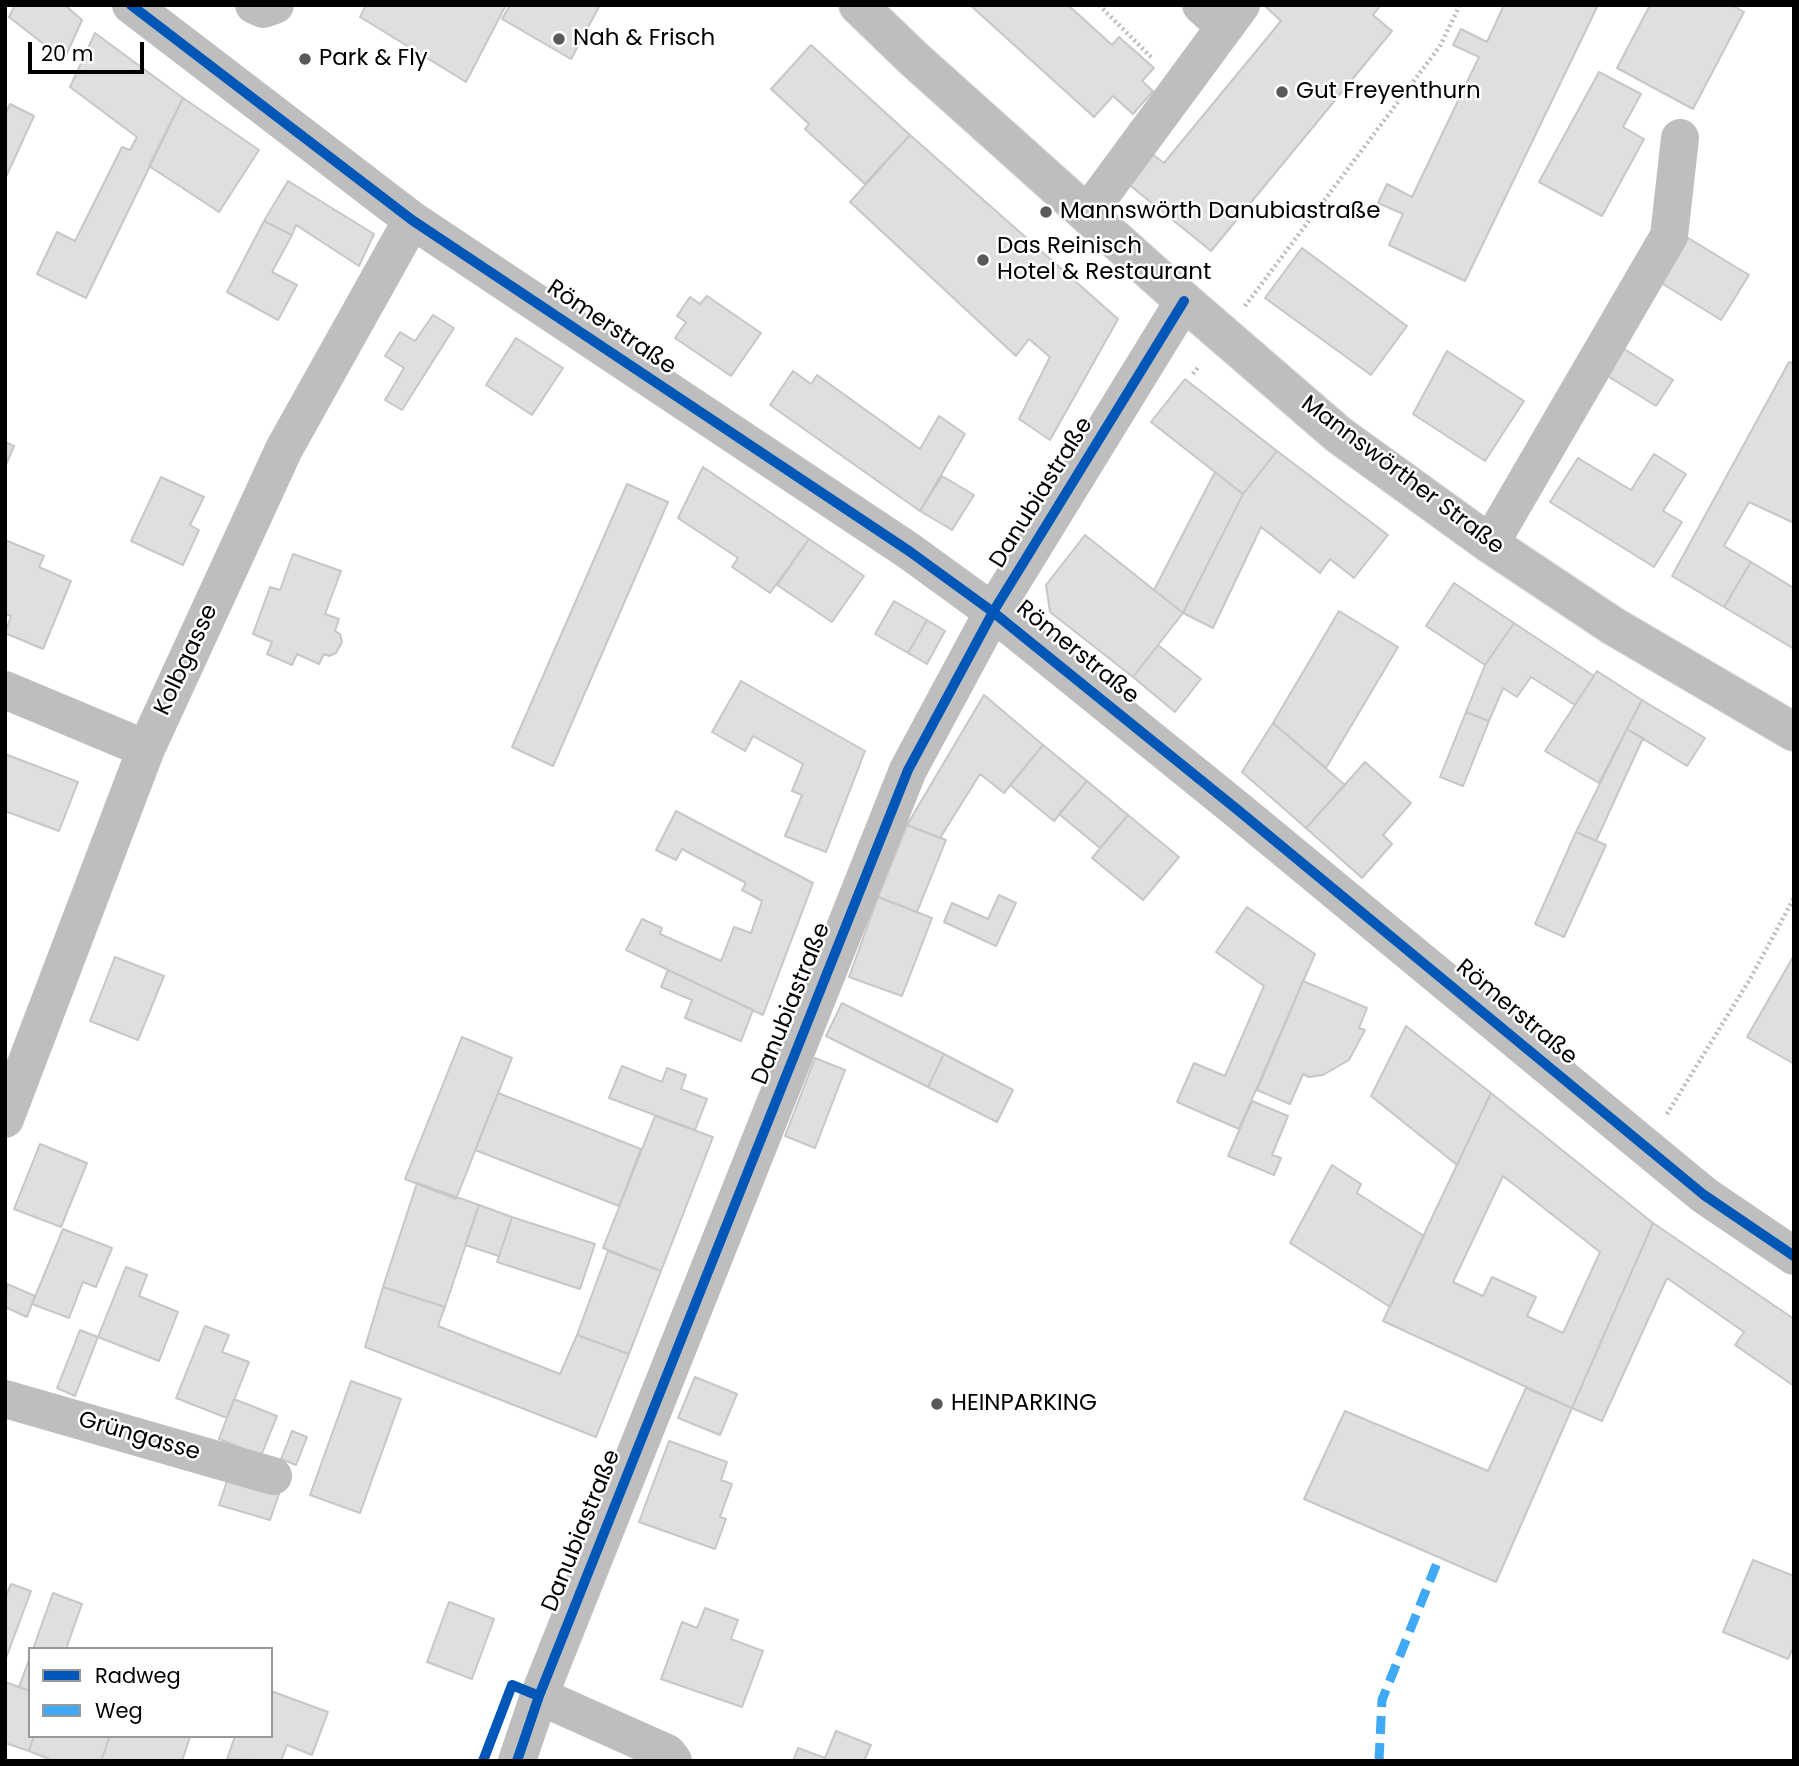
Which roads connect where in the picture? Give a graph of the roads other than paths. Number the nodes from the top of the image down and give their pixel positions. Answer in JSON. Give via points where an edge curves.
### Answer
{"nodes":[{"id":1,"x":254,"y":5,"type":"edge"},
{"id":2,"x":275,"y":5,"type":"edge"},
{"id":3,"x":858,"y":5,"type":"edge"},
{"id":4,"x":140,"y":8,"type":"edge"},
{"id":5,"x":1223,"y":12,"type":"edge"},
{"id":6,"x":1680,"y":138,"type":"dead end"},
{"id":7,"x":1087,"y":214,"type":"junction"},
{"id":8,"x":412,"y":220,"type":"junction"},
{"id":9,"x":1184,"y":301,"type":"junction"},
{"id":10,"x":1490,"y":544,"type":"junction"},
{"id":11,"x":993,"y":612,"type":"junction"},
{"id":12,"x":5,"y":690,"type":"edge"},
{"id":13,"x":1794,"y":732,"type":"edge"},
{"id":14,"x":146,"y":749,"type":"junction"},
{"id":15,"x":5,"y":1119,"type":"edge"},
{"id":16,"x":1794,"y":1256,"type":"edge"},
{"id":17,"x":5,"y":1399,"type":"edge"},
{"id":18,"x":273,"y":1476,"type":"dead end"},
{"id":19,"x":539,"y":1696,"type":"junction"},
{"id":20,"x":517,"y":1761,"type":"edge"},
{"id":21,"x":673,"y":1761,"type":"edge"}],
"edges":[{"from":1,"to":2,"type":"street","via":[[263,9]]},
{"from":3,"to":7,"type":"street","name":"Mannswörther Straße"},
{"from":4,"to":8,"type":"street","name":"Römerstraße"},
{"from":5,"to":7,"type":"street","via":[[1181,86]]},
{"from":6,"to":10,"type":"street","via":[[1669,236]]},
{"from":7,"to":9,"type":"street","name":"Mannswörther Straße"},
{"from":8,"to":11,"type":"street","name":"Römerstraße","via":[[909,551]]},
{"from":8,"to":14,"type":"street","name":"Kolbgasse","via":[[284,449]]},
{"from":9,"to":10,"type":"street","name":"Mannswörther Straße","via":[[1339,435]]},
{"from":9,"to":11,"type":"street","name":"Danubiastraße"},
{"from":10,"to":13,"type":"street","name":"Mannswörther Straße","via":[[1613,625]]},
{"from":11,"to":16,"type":"street","name":"Römerstraße","via":[[1704,1195]]},
{"from":11,"to":19,"type":"street","name":"Danubiastraße","via":[[908,770]]},
{"from":12,"to":14,"type":"street"},
{"from":14,"to":15,"type":"street","name":"Kolbgasse"},
{"from":17,"to":18,"type":"street","name":"Grüngasse"},
{"from":19,"to":20,"type":"street","name":"Danubiastraße"},
{"from":19,"to":21,"type":"street","via":[[667,1753]]}]}
